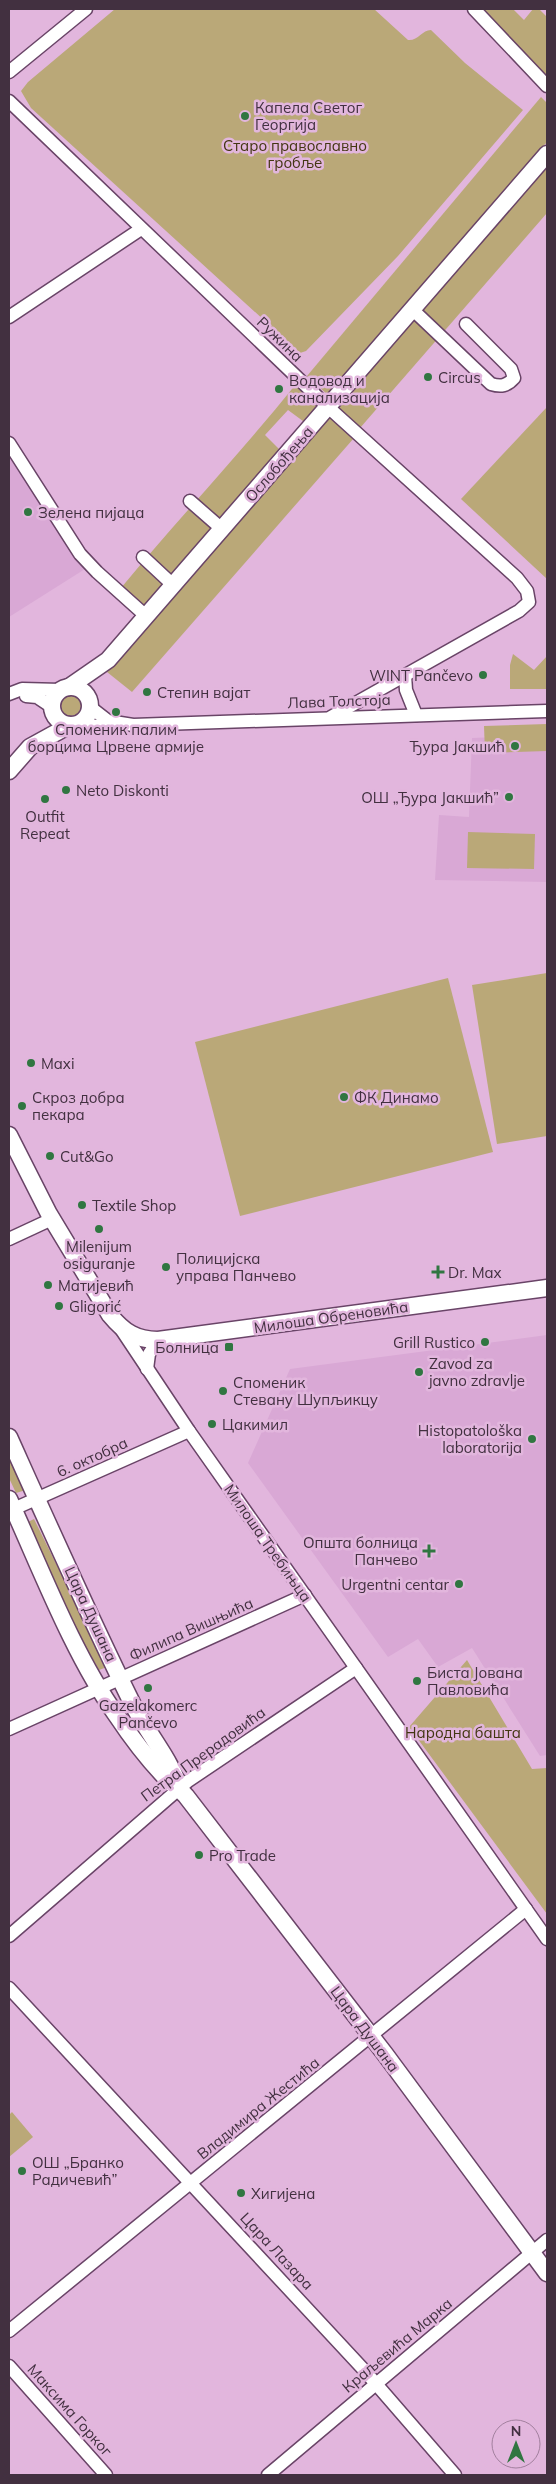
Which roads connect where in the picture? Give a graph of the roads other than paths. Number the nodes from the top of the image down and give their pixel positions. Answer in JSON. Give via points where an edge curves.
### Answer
{"nodes":[{"id":1,"x":86,"y":9,"type":"edge"},
{"id":2,"x":474,"y":9,"type":"edge"},
{"id":3,"x":9,"y":72,"type":"edge"},
{"id":4,"x":547,"y":86,"type":"edge"},
{"id":5,"x":9,"y":101,"type":"edge"},
{"id":6,"x":547,"y":154,"type":"edge"},
{"id":7,"x":141,"y":229,"type":"junction"},
{"id":8,"x":412,"y":310,"type":"junction"},
{"id":9,"x":9,"y":316,"type":"edge"},
{"id":10,"x":466,"y":324,"type":"dead end"},
{"id":11,"x":328,"y":407,"type":"junction"},
{"id":12,"x":9,"y":443,"type":"edge"},
{"id":13,"x":190,"y":501,"type":"dead end"},
{"id":14,"x":222,"y":528,"type":"junction"},
{"id":15,"x":143,"y":557,"type":"dead end"},
{"id":16,"x":173,"y":585,"type":"junction"},
{"id":17,"x":146,"y":616,"type":"junction"},
{"id":18,"x":108,"y":660,"type":"junction"},
{"id":19,"x":405,"y":675,"type":"junction"},
{"id":20,"x":65,"y":688,"type":"junction"},
{"id":21,"x":9,"y":694,"type":"edge"},
{"id":22,"x":9,"y":700,"type":"edge"},
{"id":23,"x":90,"y":705,"type":"junction"},
{"id":24,"x":52,"y":709,"type":"junction"},
{"id":25,"x":547,"y":711,"type":"edge"},
{"id":26,"x":416,"y":714,"type":"junction"},
{"id":27,"x":331,"y":717,"type":"junction"},
{"id":28,"x":73,"y":725,"type":"junction"},
{"id":29,"x":133,"y":725,"type":"junction"},
{"id":30,"x":30,"y":748,"type":"junction"},
{"id":31,"x":9,"y":771,"type":"edge"},
{"id":32,"x":9,"y":1134,"type":"edge"},
{"id":33,"x":52,"y":1219,"type":"junction"},
{"id":34,"x":9,"y":1238,"type":"edge"},
{"id":35,"x":547,"y":1288,"type":"edge"},
{"id":36,"x":118,"y":1325,"type":"junction"},
{"id":37,"x":158,"y":1340,"type":"junction"},
{"id":38,"x":147,"y":1370,"type":"junction"},
{"id":39,"x":189,"y":1431,"type":"junction"},
{"id":40,"x":9,"y":1437,"type":"edge"},
{"id":41,"x":37,"y":1499,"type":"junction"},
{"id":42,"x":10,"y":1507,"type":"edge"},
{"id":43,"x":305,"y":1595,"type":"junction"},
{"id":44,"x":356,"y":1668,"type":"junction"},
{"id":45,"x":121,"y":1678,"type":"junction"},
{"id":46,"x":98,"y":1688,"type":"junction"},
{"id":47,"x":9,"y":1729,"type":"edge"},
{"id":48,"x":180,"y":1788,"type":"junction"},
{"id":49,"x":526,"y":1909,"type":"junction"},
{"id":50,"x":9,"y":1936,"type":"edge"},
{"id":51,"x":547,"y":1939,"type":"edge"},
{"id":52,"x":9,"y":1988,"type":"edge"},
{"id":53,"x":371,"y":2036,"type":"junction"},
{"id":54,"x":191,"y":2184,"type":"junction"},
{"id":55,"x":547,"y":2240,"type":"edge"},
{"id":56,"x":532,"y":2252,"type":"junction"},
{"id":57,"x":547,"y":2273,"type":"edge"},
{"id":58,"x":9,"y":2331,"type":"edge"},
{"id":59,"x":9,"y":2366,"type":"edge"},
{"id":60,"x":377,"y":2384,"type":"junction"},
{"id":61,"x":106,"y":2475,"type":"edge"},
{"id":62,"x":268,"y":2475,"type":"edge"},
{"id":63,"x":455,"y":2475,"type":"edge"}],
"edges":[{"from":1,"to":3,"type":"street"},
{"from":2,"to":4,"type":"street"},
{"from":5,"to":7,"type":"street","name":"Ружина"},
{"from":6,"to":8,"type":"street","name":"Ослобођења"},
{"from":7,"to":9,"type":"street"},
{"from":7,"to":11,"type":"street","name":"Ружина"},
{"from":8,"to":10,"type":"street","via":[[492,384],[504,386],[510,382],[514,378],[511,369]]},
{"from":8,"to":11,"type":"street","name":"Ослобођења"},
{"from":11,"to":14,"type":"street","name":"Ослобођења"},
{"from":11,"to":19,"type":"street","name":"Ружина","via":[[517,578],[530,597],[528,604],[519,611]]},
{"from":12,"to":17,"type":"street","via":[[80,554]]},
{"from":13,"to":14,"type":"street"},
{"from":14,"to":16,"type":"street","name":"Ослобођења"},
{"from":15,"to":16,"type":"street"},
{"from":16,"to":17,"type":"street","name":"Ослобођења"},
{"from":17,"to":18,"type":"street","name":"Ослобођења"},
{"from":18,"to":20,"type":"street","name":"Ослобођења"},
{"from":18,"to":23,"type":"street","name":"Ослобођења"},
{"from":19,"to":26,"type":"street","via":[[406,690]]},
{"from":19,"to":27,"type":"street"},
{"from":20,"to":21,"type":"street","via":[[22,689]]},
{"from":20,"to":23,"type":"street","via":[[83,691]]},
{"from":20,"to":24,"type":"street","via":[[55,696]]},
{"from":22,"to":24,"type":"street","via":[[37,696]]},
{"from":23,"to":28,"type":"street","via":[[88,716]]},
{"from":23,"to":29,"type":"street","name":"Лава Толстоја","via":[[108,721]]},
{"from":24,"to":28,"type":"street","via":[[60,722]]},
{"from":24,"to":30,"type":"street"},
{"from":25,"to":26,"type":"street","name":"Лава Толстоја"},
{"from":26,"to":27,"type":"street","name":"Лава Толстоја"},
{"from":27,"to":29,"type":"street","name":"Лава Толстоја"},
{"from":28,"to":29,"type":"street","name":"Лава Толстоја","via":[[112,728]]},
{"from":28,"to":30,"type":"street"},
{"from":30,"to":31,"type":"street"},
{"from":32,"to":33,"type":"street","name":"Милоша Требињца"},
{"from":33,"to":34,"type":"street"},
{"from":33,"to":36,"type":"street","name":"Милоша Требињца"},
{"from":35,"to":37,"type":"street","name":"Милоша Обреновића"},
{"from":36,"to":37,"type":"street","name":"Милоша Обреновића","via":[[135,1337]]},
{"from":36,"to":38,"type":"street","name":"Милоша Требињца"},
{"from":37,"to":38,"type":"street","via":[[149,1354]]},
{"from":38,"to":39,"type":"street","name":"Милоша Требињца"},
{"from":39,"to":41,"type":"street","name":"6. октобра"},
{"from":39,"to":43,"type":"street","name":"Милоша Требињца"},
{"from":40,"to":41,"type":"street","name":"Цара Душана"},
{"from":41,"to":42,"type":"street","name":"6. октобра"},
{"from":41,"to":45,"type":"street","name":"Цара Душана"},
{"from":42,"to":46,"type":"street","name":"Цара Душана"},
{"from":43,"to":44,"type":"street","name":"Милоша Требињца"},
{"from":43,"to":45,"type":"street","name":"Филипа Вишњића"},
{"from":44,"to":48,"type":"street","name":"Петра Прерадовића"},
{"from":44,"to":49,"type":"street","name":"Милоша Требињца"},
{"from":45,"to":46,"type":"street","name":"Филипа Вишњића"},
{"from":45,"to":48,"type":"street","name":"Цара Душана"},
{"from":46,"to":47,"type":"street","name":"Филипа Вишњића"},
{"from":46,"to":48,"type":"street","name":"Цара Душана","via":[[148,1757],[166,1778]]},
{"from":48,"to":50,"type":"street","name":"Петра Прерадовића"},
{"from":48,"to":53,"type":"street","name":"Цара Душана"},
{"from":49,"to":51,"type":"street","name":"Милоша Требињца"},
{"from":49,"to":53,"type":"street","name":"Владимира Жестића"},
{"from":52,"to":54,"type":"street","name":"Цара Лазара"},
{"from":53,"to":54,"type":"street","name":"Владимира Жестића"},
{"from":53,"to":56,"type":"street","name":"Цара Душана"},
{"from":54,"to":58,"type":"street","name":"Владимира Жестића"},
{"from":54,"to":60,"type":"street","name":"Цара Лазара"},
{"from":55,"to":56,"type":"street","name":"Краљевића Марка"},
{"from":56,"to":57,"type":"street","name":"Цара Душана"},
{"from":56,"to":60,"type":"street","name":"Краљевића Марка"},
{"from":59,"to":61,"type":"street","name":"Максима Горког"},
{"from":60,"to":62,"type":"street","name":"Краљевића Марка"},
{"from":60,"to":63,"type":"street","name":"Цара Лазара"}]}
